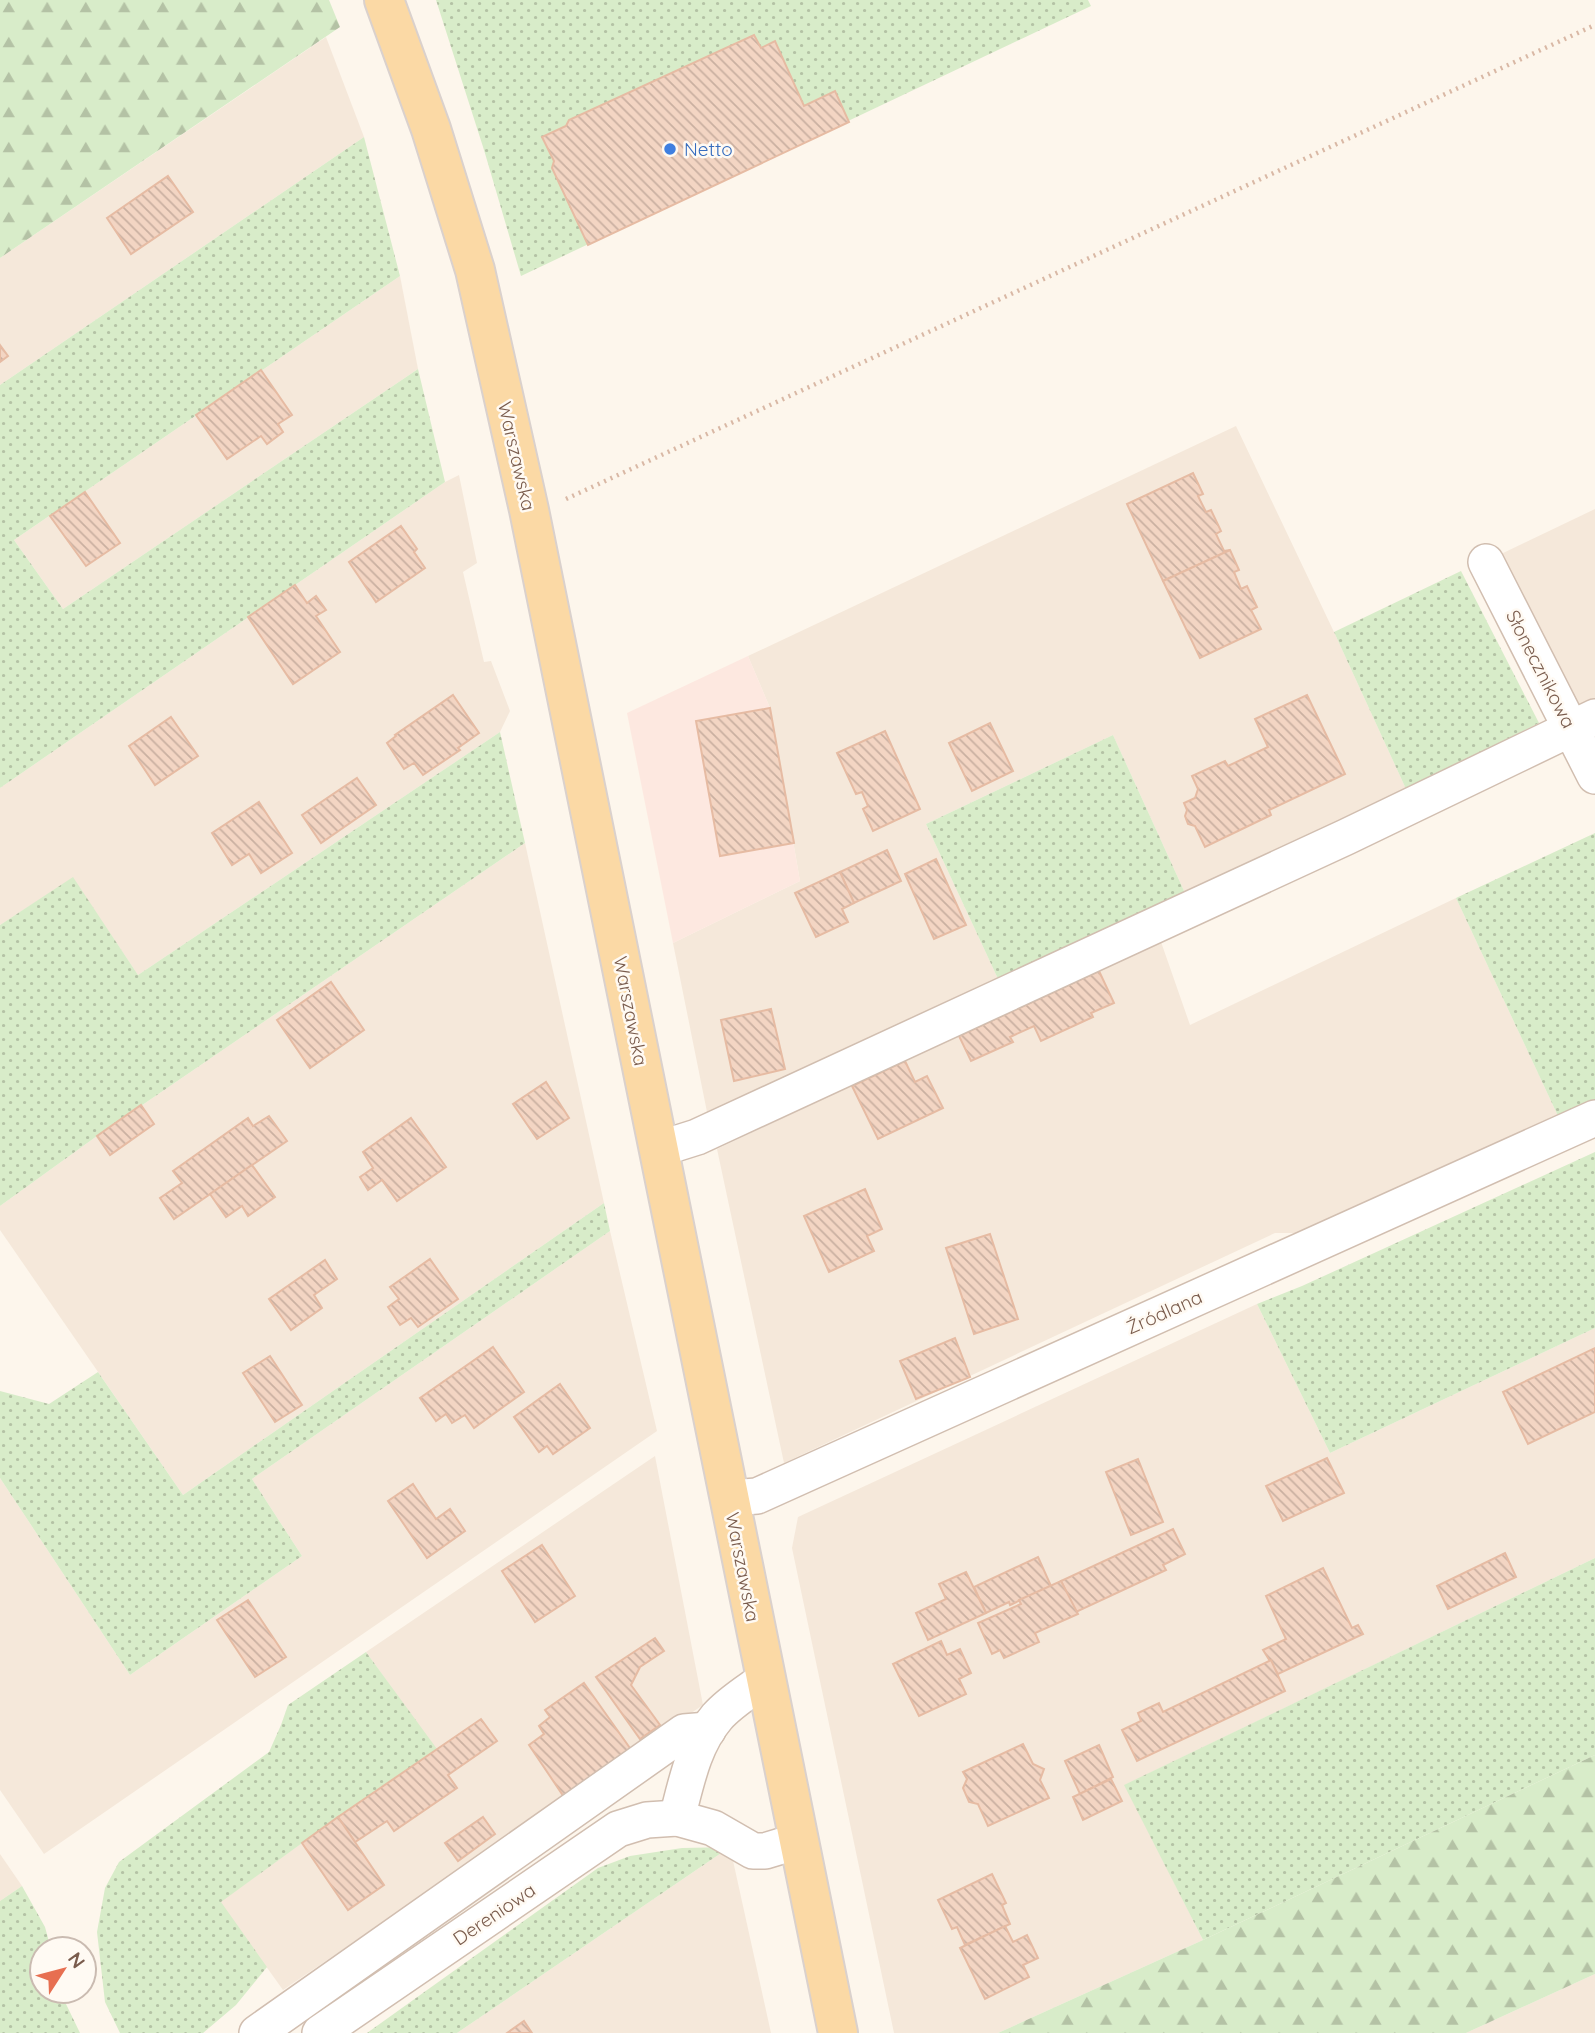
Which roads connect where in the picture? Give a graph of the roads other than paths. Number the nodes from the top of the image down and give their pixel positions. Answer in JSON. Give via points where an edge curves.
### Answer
{"nodes":[{"id":1,"x":384,"y":0,"type":"edge"},
{"id":2,"x":1486,"y":562,"type":"dead end"},
{"id":3,"x":1583,"y":723,"type":"edge"},
{"id":4,"x":1595,"y":776,"type":"edge"},
{"id":5,"x":1595,"y":1118,"type":"edge"},
{"id":6,"x":659,"y":1149,"type":"junction"},
{"id":7,"x":730,"y":1498,"type":"junction"},
{"id":8,"x":765,"y":1679,"type":"junction"},
{"id":9,"x":708,"y":1730,"type":"junction"},
{"id":10,"x":677,"y":1818,"type":"junction"},
{"id":11,"x":798,"y":1841,"type":"junction"},
{"id":12,"x":257,"y":2033,"type":"edge"},
{"id":13,"x":320,"y":2033,"type":"edge"},
{"id":14,"x":838,"y":2033,"type":"edge"}],
"edges":[{"from":1,"to":6,"type":"main road","name":"Warszawska","via":[[475,270],[529,510]]},
{"from":2,"to":3,"type":"street","name":"Słonecznikowa"},
{"from":3,"to":4,"type":"street","name":"Słonecznikowa"},
{"from":3,"to":6,"type":"street","via":[[710,1131]]},
{"from":5,"to":7,"type":"street","name":"Źródlana","via":[[757,1496]]},
{"from":6,"to":7,"type":"main road","name":"Warszawska"},
{"from":7,"to":8,"type":"main road","name":"Warszawska"},
{"from":8,"to":9,"type":"street","via":[[719,1715]]},
{"from":8,"to":11,"type":"main road","name":"Warszawska"},
{"from":9,"to":10,"type":"street","via":[[689,1770]]},
{"from":9,"to":12,"type":"street","via":[[684,1732]]},
{"from":10,"to":11,"type":"street","name":"Dereniowa","via":[[713,1828],[753,1851]]},
{"from":10,"to":13,"type":"street","name":"Dereniowa","via":[[647,1820],[618,1829]]},
{"from":11,"to":14,"type":"main road","name":"Warszawska"}]}
